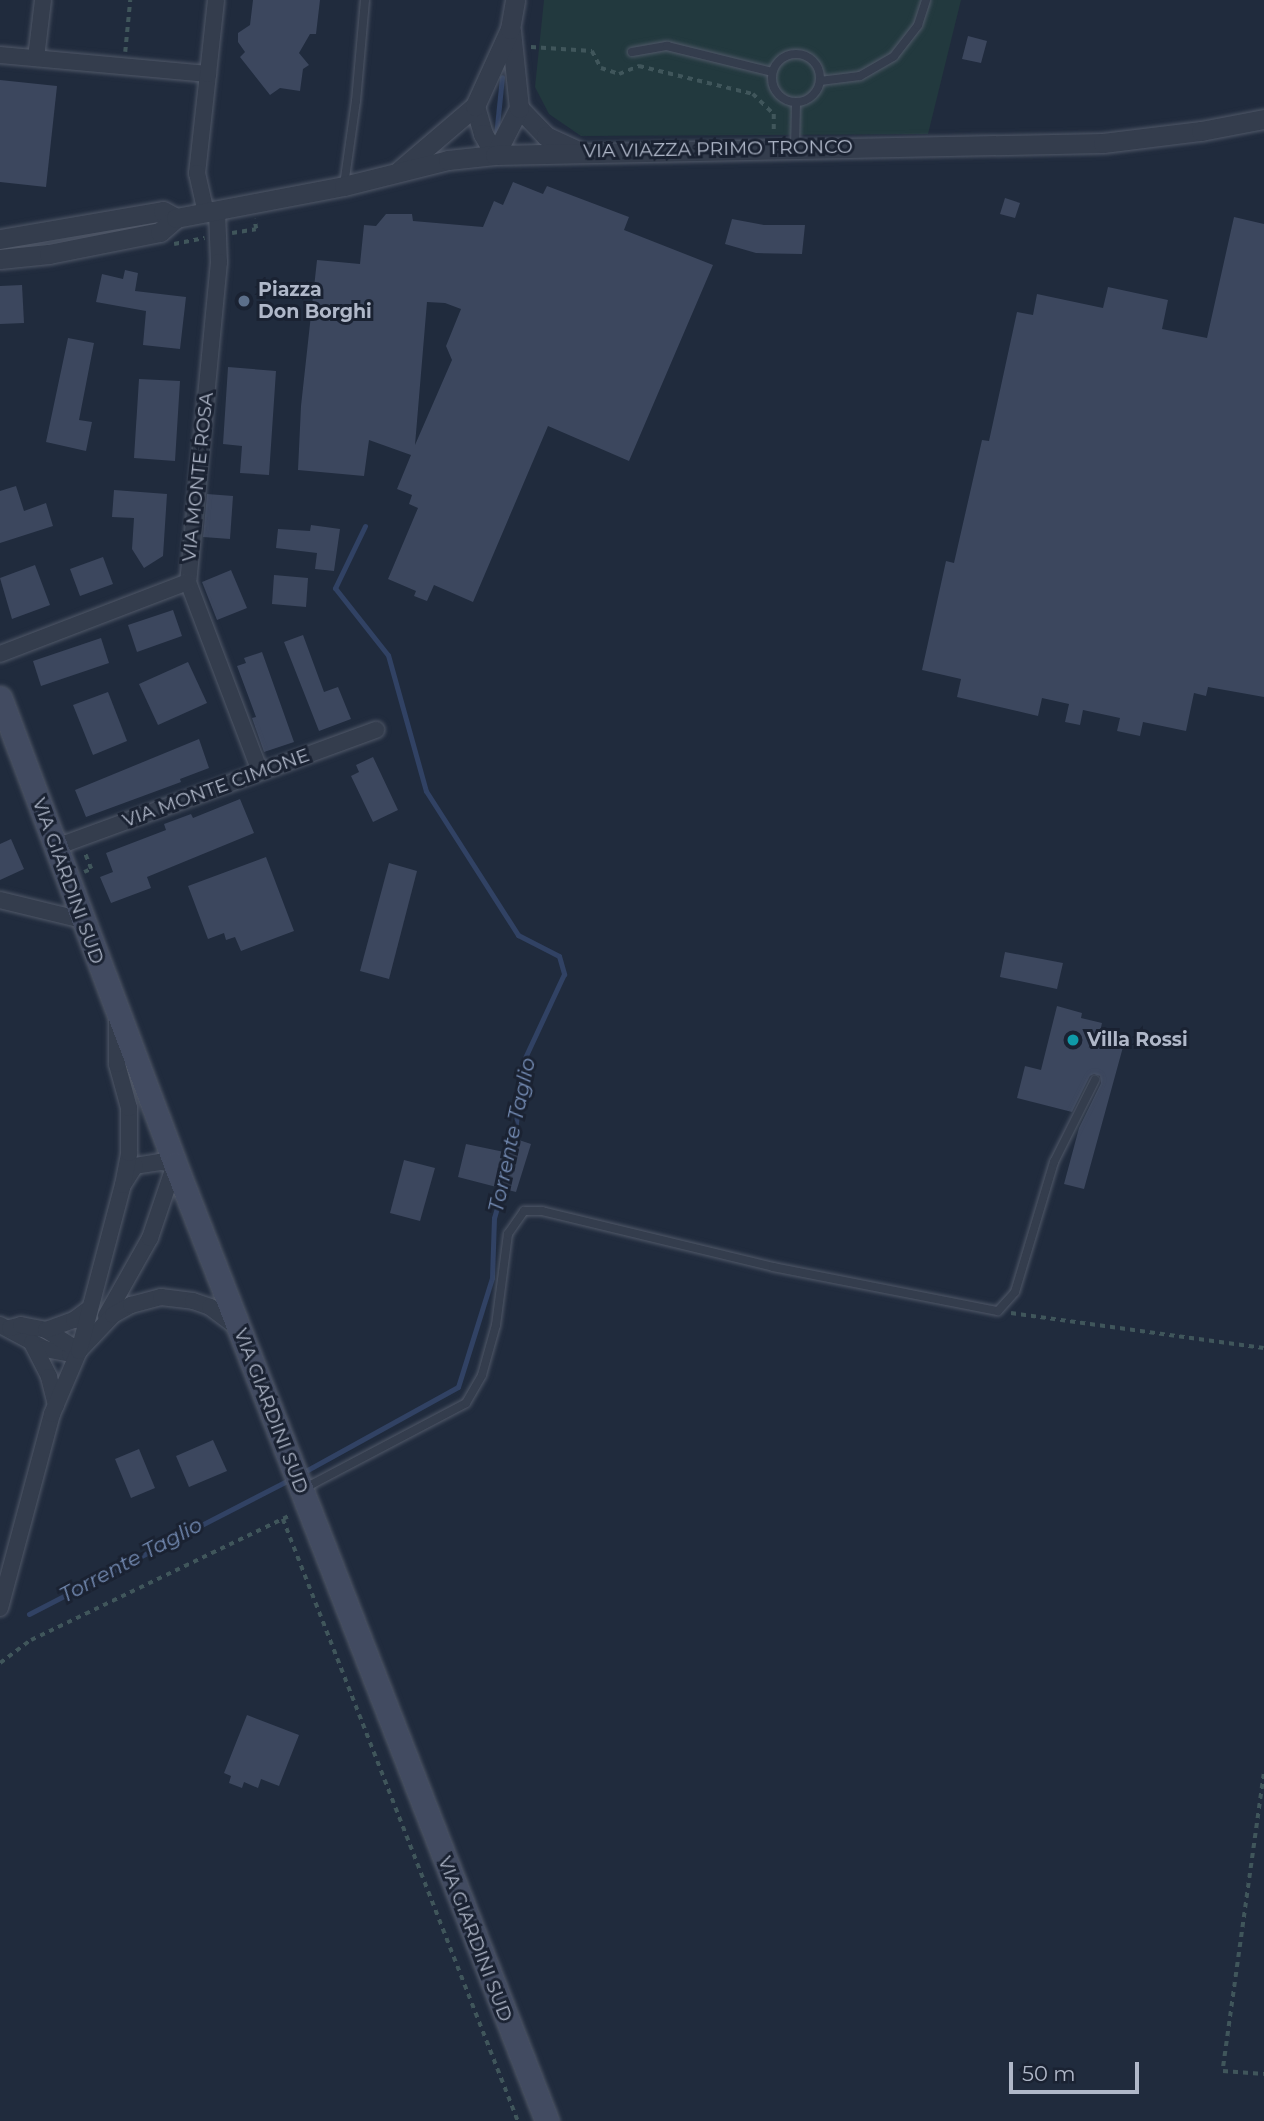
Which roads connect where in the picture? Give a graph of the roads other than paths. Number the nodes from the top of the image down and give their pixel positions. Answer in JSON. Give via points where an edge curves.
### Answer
{"nodes":[{"id":1,"x":43,"y":0,"type":"edge"},
{"id":2,"x":216,"y":0,"type":"edge"},
{"id":3,"x":365,"y":0,"type":"edge"},
{"id":4,"x":515,"y":0,"type":"edge"},
{"id":5,"x":926,"y":0,"type":"edge"},
{"id":6,"x":519,"y":34,"type":"junction"},
{"id":7,"x":632,"y":52,"type":"dead end"},
{"id":8,"x":0,"y":55,"type":"edge"},
{"id":9,"x":36,"y":58,"type":"junction"},
{"id":10,"x":772,"y":72,"type":"junction"},
{"id":11,"x":208,"y":74,"type":"junction"},
{"id":12,"x":820,"y":80,"type":"junction"},
{"id":13,"x":796,"y":103,"type":"junction"},
{"id":14,"x":475,"y":106,"type":"junction"},
{"id":15,"x":519,"y":108,"type":"junction"},
{"id":16,"x":1264,"y":119,"type":"edge"},
{"id":17,"x":796,"y":140,"type":"junction"},
{"id":18,"x":577,"y":151,"type":"junction"},
{"id":19,"x":495,"y":155,"type":"junction"},
{"id":20,"x":397,"y":172,"type":"junction"},
{"id":21,"x":344,"y":186,"type":"junction"},
{"id":22,"x":211,"y":212,"type":"junction"},
{"id":23,"x":176,"y":218,"type":"junction"},
{"id":24,"x":0,"y":239,"type":"edge"},
{"id":25,"x":0,"y":259,"type":"edge"},
{"id":26,"x":188,"y":582,"type":"junction"},
{"id":27,"x":0,"y":654,"type":"edge"},
{"id":28,"x":0,"y":698,"type":"edge"},
{"id":29,"x":376,"y":730,"type":"dead end"},
{"id":30,"x":260,"y":772,"type":"junction"},
{"id":31,"x":56,"y":847,"type":"junction"},
{"id":32,"x":0,"y":900,"type":"edge"},
{"id":33,"x":82,"y":920,"type":"junction"},
{"id":34,"x":117,"y":1013,"type":"junction"},
{"id":35,"x":1095,"y":1080,"type":"dead end"},
{"id":36,"x":175,"y":1164,"type":"junction"},
{"id":37,"x":123,"y":1185,"type":"junction"},
{"id":38,"x":90,"y":1308,"type":"junction"},
{"id":39,"x":5,"y":1327,"type":"edge"},
{"id":40,"x":239,"y":1329,"type":"junction"},
{"id":41,"x":46,"y":1330,"type":"junction"},
{"id":42,"x":96,"y":1333,"type":"junction"},
{"id":43,"x":32,"y":1343,"type":"junction"},
{"id":44,"x":79,"y":1352,"type":"junction"},
{"id":45,"x":56,"y":1405,"type":"junction"},
{"id":46,"x":298,"y":1482,"type":"junction"},
{"id":47,"x":6,"y":1564,"type":"edge"},
{"id":48,"x":0,"y":1608,"type":"edge"},
{"id":49,"x":547,"y":2121,"type":"edge"}],
"edges":[{"from":1,"to":9,"type":"street"},
{"from":2,"to":11,"type":"street","name":"VIA MONTE ROSA"},
{"from":3,"to":21,"type":"lane"},
{"from":4,"to":6,"type":"street"},
{"from":5,"to":12,"type":"lane","via":[[918,25],[894,56],[860,76]]},
{"from":6,"to":14,"type":"street"},
{"from":6,"to":15,"type":"street"},
{"from":7,"to":10,"type":"lane","via":[[667,46]]},
{"from":8,"to":9,"type":"street"},
{"from":9,"to":11,"type":"street"},
{"from":10,"to":12,"type":"lane","via":[[786,56],[800,54],[817,66]]},
{"from":10,"to":13,"type":"lane","via":[[776,93]]},
{"from":11,"to":22,"type":"street","name":"VIA MONTE ROSA","via":[[197,173]]},
{"from":12,"to":13,"type":"lane","via":[[815,94]]},
{"from":13,"to":17,"type":"lane"},
{"from":14,"to":19,"type":"street"},
{"from":14,"to":20,"type":"street"},
{"from":15,"to":18,"type":"street","via":[[546,136]]},
{"from":15,"to":19,"type":"street"},
{"from":16,"to":17,"type":"street","name":"VIA VIAZZA PRIMO TRONCO","via":[[1103,143]]},
{"from":17,"to":18,"type":"street","name":"VIA VIAZZA PRIMO TRONCO"},
{"from":18,"to":19,"type":"street","name":"VIA VIAZZA PRIMO TRONCO"},
{"from":19,"to":20,"type":"street","name":"VIA VIAZZA PRIMO TRONCO"},
{"from":20,"to":21,"type":"street","name":"VIA VIAZZA PRIMO TRONCO"},
{"from":21,"to":22,"type":"street","name":"VIA VIAZZA PRIMO TRONCO"},
{"from":22,"to":23,"type":"street","name":"VIA VIAZZA PRIMO TRONCO"},
{"from":22,"to":26,"type":"street","name":"VIA MONTE ROSA","via":[[219,262]]},
{"from":23,"to":24,"type":"street","name":"VIA VIAZZA PRIMO TRONCO","via":[[163,211]]},
{"from":23,"to":25,"type":"street","name":"VIA VIAZZA PRIMO TRONCO","via":[[160,232]]},
{"from":26,"to":27,"type":"street"},
{"from":26,"to":30,"type":"street","name":"VIA MONTE ROSA"},
{"from":28,"to":31,"type":"main road","name":"VIA GIARDINI SUD"},
{"from":29,"to":30,"type":"street","name":"VIA MONTE CIMONE"},
{"from":30,"to":31,"type":"street","name":"VIA MONTE CIMONE"},
{"from":31,"to":33,"type":"main road","name":"VIA GIARDINI SUD"},
{"from":32,"to":33,"type":"street"},
{"from":33,"to":34,"type":"main road","name":"VIA GIARDINI SUD"},
{"from":34,"to":36,"type":"main road","name":"VIA GIARDINI SUD"},
{"from":34,"to":37,"type":"street","via":[[117,1063],[129,1108]]},
{"from":35,"to":46,"type":"lane","via":[[1054,1162],[1015,1293],[998,1311],[773,1268],[542,1211],[524,1211],[508,1234],[496,1325],[482,1374],[466,1403]]},
{"from":36,"to":37,"type":"street","via":[[135,1166]]},
{"from":36,"to":40,"type":"main road","name":"VIA GIARDINI SUD"},
{"from":36,"to":42,"type":"street","via":[[150,1238]]},
{"from":37,"to":38,"type":"street"},
{"from":38,"to":41,"type":"street","via":[[74,1320]]},
{"from":38,"to":44,"type":"street"},
{"from":39,"to":41,"type":"street"},
{"from":39,"to":43,"type":"street"},
{"from":40,"to":42,"type":"street","via":[[210,1307],[161,1297],[131,1305]]},
{"from":40,"to":46,"type":"main road","name":"VIA GIARDINI SUD"},
{"from":41,"to":44,"type":"street"},
{"from":42,"to":44,"type":"street"},
{"from":43,"to":44,"type":"street","via":[[57,1353]]},
{"from":43,"to":45,"type":"street","via":[[50,1377]]},
{"from":44,"to":45,"type":"street"},
{"from":45,"to":47,"type":"street"},
{"from":46,"to":49,"type":"main road","name":"VIA GIARDINI SUD"},
{"from":47,"to":48,"type":"street"}]}
